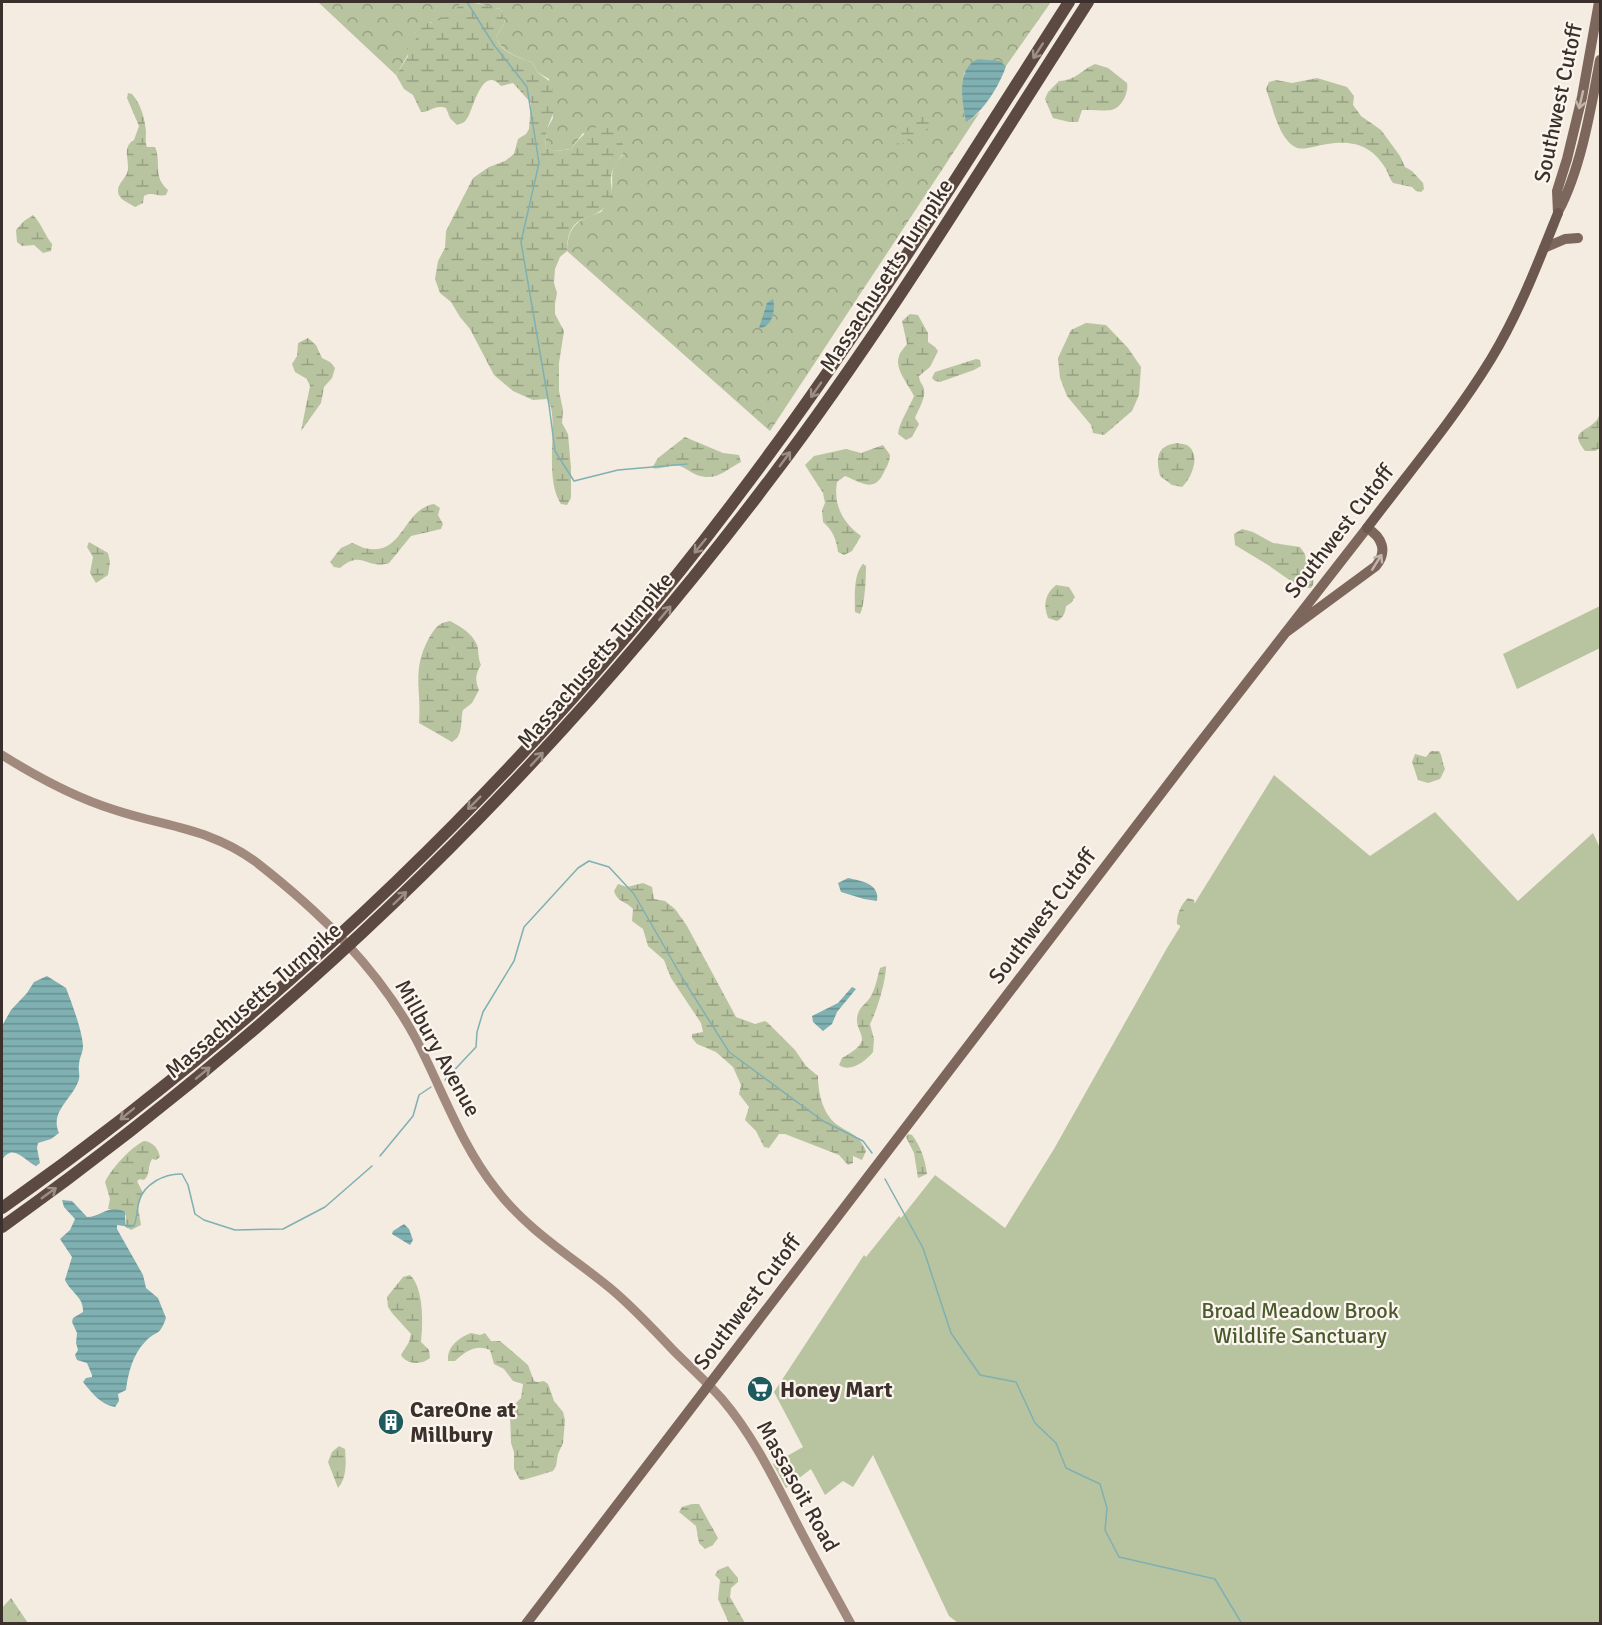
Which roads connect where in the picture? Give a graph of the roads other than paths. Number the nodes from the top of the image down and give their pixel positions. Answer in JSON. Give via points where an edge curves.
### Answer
{"nodes":[{"id":1,"x":1069,"y":2,"type":"edge"},
{"id":2,"x":1088,"y":2,"type":"edge"},
{"id":3,"x":1599,"y":2,"type":"edge"},
{"id":4,"x":1600,"y":60,"type":"edge"},
{"id":5,"x":1591,"y":80,"type":"junction"},
{"id":6,"x":1558,"y":213,"type":"joint"},
{"id":7,"x":1578,"y":238,"type":"dead end"},
{"id":8,"x":1544,"y":248,"type":"junction"},
{"id":9,"x":1367,"y":528,"type":"junction"},
{"id":10,"x":1285,"y":633,"type":"junction"},
{"id":11,"x":2,"y":755,"type":"edge"},
{"id":12,"x":2,"y":1208,"type":"edge"},
{"id":13,"x":2,"y":1227,"type":"edge"},
{"id":14,"x":673,"y":1350,"type":"joint"},
{"id":15,"x":709,"y":1386,"type":"junction"},
{"id":16,"x":526,"y":1623,"type":"edge"},
{"id":17,"x":851,"y":1623,"type":"edge"}],
"edges":[{"from":1,"to":12,"type":"highway","name":"Massachusetts Turnpike","one_way":true,"via":[[799,415],[628,634],[520,756],[332,941],[188,1066]]},
{"from":13,"to":2,"type":"highway","name":"Massachusetts Turnpike","one_way":true,"via":[[154,1113],[342,952],[480,820],[638,646],[820,412]]},
{"from":3,"to":5,"type":"main road","name":"Southwest Cutoff"},
{"from":4,"to":5,"type":"main road","name":"Southwest Cutoff"},
{"from":5,"to":6,"type":"main road","name":"Southwest Cutoff","via":[[1567,195]]},
{"from":6,"to":8,"type":"highway","name":"Southwest Cutoff"},
{"from":7,"to":8,"type":"main road"},
{"from":8,"to":9,"type":"highway","name":"Southwest Cutoff","via":[[1492,358]]},
{"from":9,"to":10,"type":"main road","name":"Southwest Cutoff"},
{"from":10,"to":9,"type":"main road","one_way":true,"via":[[1376,566],[1383,547],[1378,536]]},
{"from":10,"to":15,"type":"main road","name":"Southwest Cutoff"},
{"from":11,"to":14,"type":"main road","name":"Millbury Avenue","via":[[85,799],[214,837],[255,862],[315,913],[358,955],[396,1005],[464,1137],[499,1193],[536,1232],[618,1294]]},
{"from":14,"to":15,"type":"main road","name":"Massasoit Road"},
{"from":15,"to":16,"type":"main road","name":"Southwest Cutoff"},
{"from":15,"to":17,"type":"main road","name":"Massasoit Road","via":[[752,1440]]}]}
